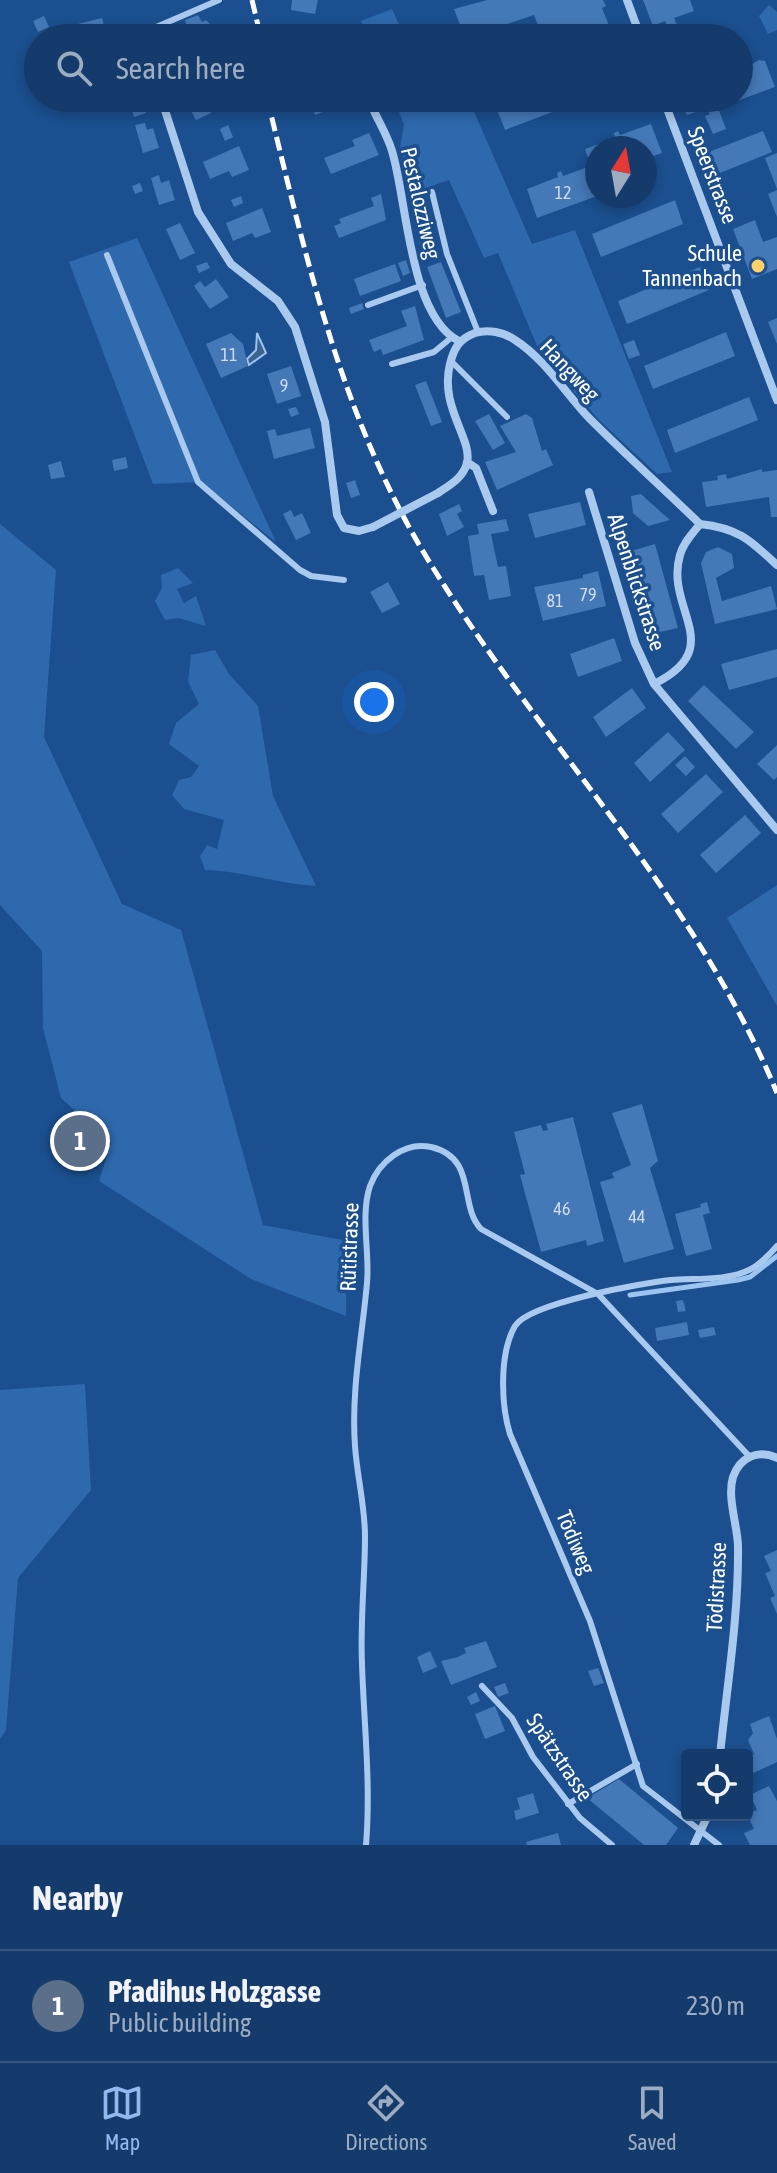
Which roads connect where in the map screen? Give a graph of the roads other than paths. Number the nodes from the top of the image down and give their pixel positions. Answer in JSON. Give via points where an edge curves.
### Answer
{"nodes":[{"id":1,"x":219,"y":0,"type":"edge"},
{"id":2,"x":627,"y":0,"type":"edge"},
{"id":3,"x":163,"y":24,"type":"edge"},
{"id":4,"x":636,"y":24,"type":"edge"},
{"id":5,"x":166,"y":112,"type":"edge"},
{"id":6,"x":374,"y":112,"type":"edge"},
{"id":7,"x":668,"y":112,"type":"edge"},
{"id":8,"x":432,"y":192,"type":"dead end"},
{"id":9,"x":107,"y":255,"type":"dead end"},
{"id":10,"x":423,"y":285,"type":"junction"},
{"id":11,"x":368,"y":305,"type":"dead end"},
{"id":12,"x":478,"y":332,"type":"junction"},
{"id":13,"x":456,"y":339,"type":"junction"},
{"id":14,"x":451,"y":361,"type":"junction"},
{"id":15,"x":392,"y":364,"type":"dead end"},
{"id":16,"x":777,"y":400,"type":"edge"},
{"id":17,"x":507,"y":417,"type":"dead end"},
{"id":18,"x":467,"y":462,"type":"junction"},
{"id":19,"x":589,"y":492,"type":"dead end"},
{"id":20,"x":493,"y":511,"type":"dead end"},
{"id":21,"x":700,"y":524,"type":"junction"},
{"id":22,"x":777,"y":565,"type":"edge"},
{"id":23,"x":344,"y":580,"type":"dead end"},
{"id":24,"x":654,"y":684,"type":"junction"},
{"id":25,"x":777,"y":830,"type":"edge"},
{"id":26,"x":777,"y":1246,"type":"edge"},
{"id":27,"x":598,"y":1294,"type":"junction"},
{"id":28,"x":749,"y":1456,"type":"junction"},
{"id":29,"x":777,"y":1458,"type":"edge"},
{"id":30,"x":482,"y":1686,"type":"dead end"},
{"id":31,"x":721,"y":1749,"type":"edge"},
{"id":32,"x":637,"y":1764,"type":"junction"},
{"id":33,"x":568,"y":1804,"type":"junction"},
{"id":34,"x":706,"y":1821,"type":"edge"},
{"id":35,"x":704,"y":1830,"type":"junction"},
{"id":36,"x":366,"y":1845,"type":"edge"},
{"id":37,"x":612,"y":1845,"type":"edge"},
{"id":38,"x":694,"y":1845,"type":"edge"},
{"id":39,"x":719,"y":1845,"type":"edge"}],
"edges":[{"from":1,"to":3,"type":"lane"},
{"from":2,"to":4,"type":"street"},
{"from":5,"to":18,"type":"street","bridge":true,"via":[[198,212],[231,264],[278,301],[295,327],[325,422],[337,515],[344,528],[373,527],[438,493],[457,481]]},
{"from":6,"to":10,"type":"street","name":"Pestalozziweg","via":[[392,150],[405,229]]},
{"from":7,"to":16,"type":"street","name":"Speerstrasse"},
{"from":8,"to":12,"type":"lane","via":[[447,254]]},
{"from":9,"to":23,"type":"lane","via":[[198,482],[300,570]]},
{"from":10,"to":11,"type":"lane"},
{"from":10,"to":13,"type":"street","name":"Pestalozziweg","via":[[435,320]]},
{"from":12,"to":13,"type":"street"},
{"from":12,"to":21,"type":"street","name":"Hangweg","via":[[516,340]]},
{"from":13,"to":14,"type":"street"},
{"from":13,"to":15,"type":"lane","via":[[434,352]]},
{"from":14,"to":17,"type":"lane"},
{"from":14,"to":18,"type":"street","via":[[448,402],[468,450]]},
{"from":18,"to":20,"type":"street","via":[[476,468]]},
{"from":19,"to":24,"type":"street","name":"Alpenblickstrasse","via":[[635,643]]},
{"from":21,"to":22,"type":"street","via":[[727,527],[746,537]]},
{"from":21,"to":24,"type":"street","via":[[680,552],[677,571],[691,642],[688,660]]},
{"from":24,"to":25,"type":"street","name":"Alpenblickstrasse"},
{"from":26,"to":27,"type":"lane","via":[[738,1274],[654,1281]]},
{"from":27,"to":28,"type":"lane","name":"Rütistrasse"},
{"from":27,"to":32,"type":"lane","name":"Tödiweg","via":[[529,1315],[515,1326],[503,1373],[502,1406],[590,1621]]},
{"from":27,"to":36,"type":"lane","name":"Rütistrasse","via":[[481,1229],[468,1184],[445,1152],[422,1145],[400,1151],[371,1186],[369,1264],[355,1374],[355,1446],[365,1532],[361,1661],[370,1790]]},
{"from":28,"to":29,"type":"street"},
{"from":28,"to":31,"type":"street","name":"Tödistrasse","via":[[738,1465],[731,1483],[738,1544]]},
{"from":30,"to":33,"type":"lane","name":"Spätzstrasse","via":[[512,1718]]},
{"from":32,"to":33,"type":"lane"},
{"from":32,"to":35,"type":"lane","name":"Tödiweg","via":[[643,1786]]},
{"from":33,"to":37,"type":"lane","name":"Spätzstrasse"},
{"from":34,"to":35,"type":"street"},
{"from":35,"to":38,"type":"street"},
{"from":35,"to":39,"type":"lane"}]}
